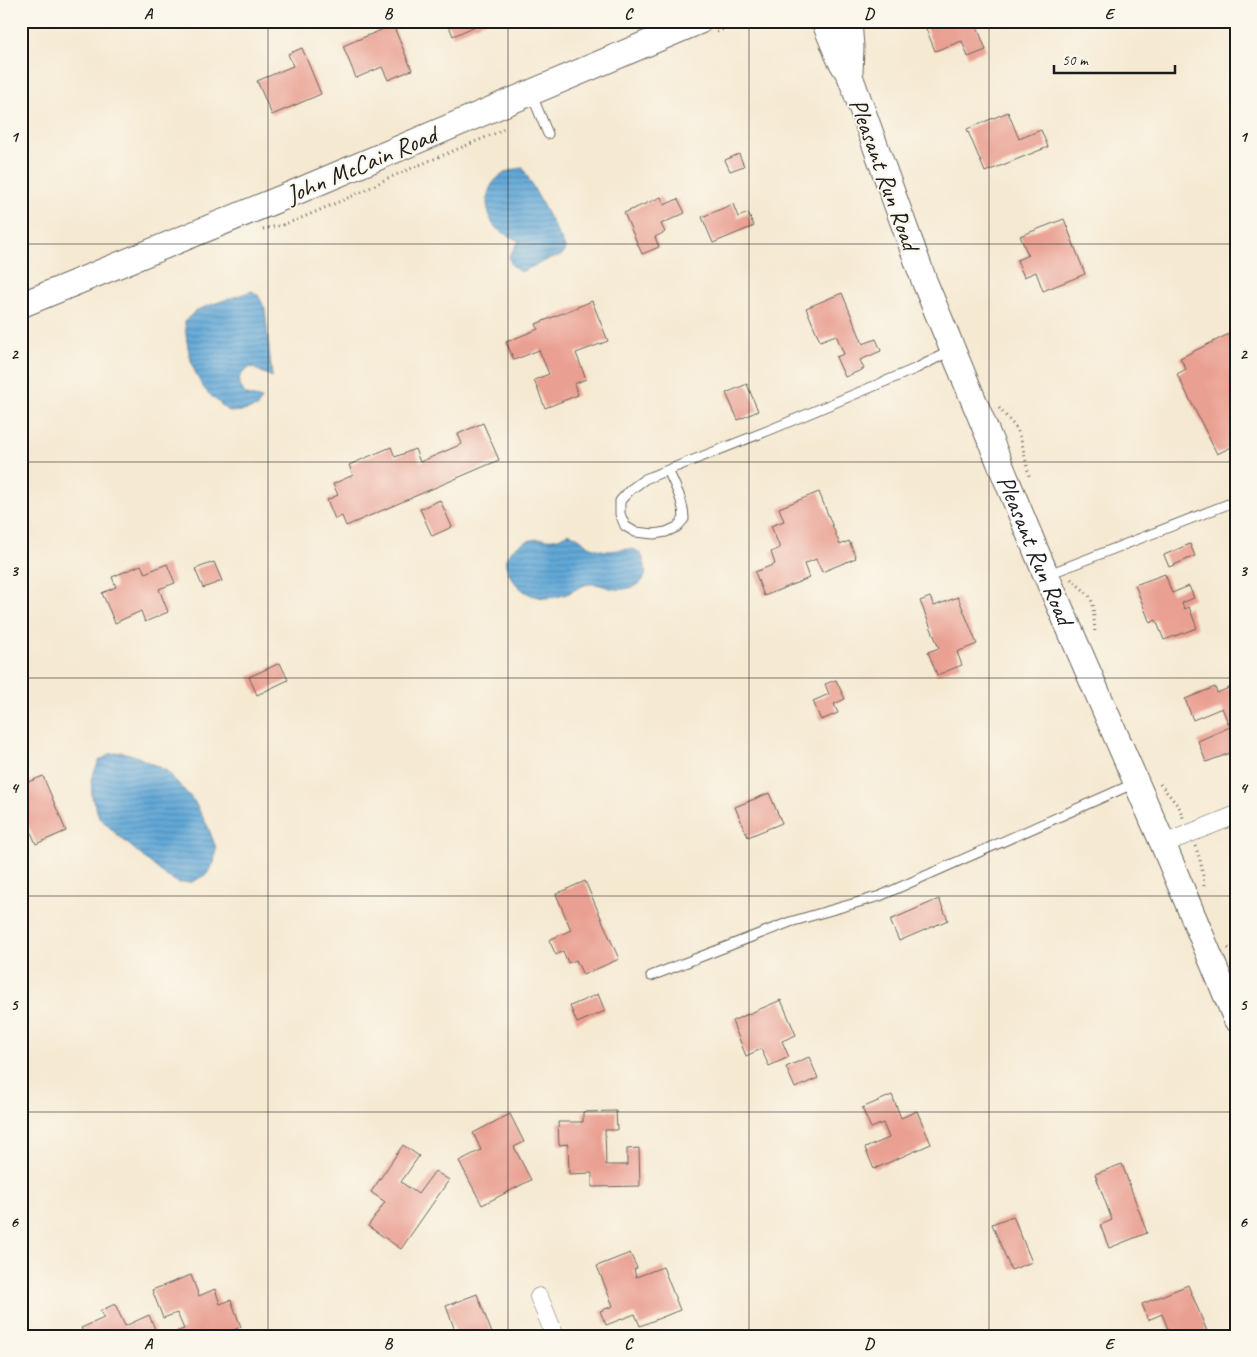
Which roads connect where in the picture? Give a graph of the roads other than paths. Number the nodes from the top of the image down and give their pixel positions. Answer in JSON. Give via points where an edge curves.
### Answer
{"nodes":[{"id":1,"x":700,"y":21,"type":"edge"},
{"id":2,"x":824,"y":21,"type":"edge"},
{"id":3,"x":849,"y":21,"type":"edge"},
{"id":4,"x":850,"y":76,"type":"junction"},
{"id":5,"x":531,"y":93,"type":"junction"},
{"id":6,"x":548,"y":134,"type":"dead end"},
{"id":7,"x":21,"y":305,"type":"edge"},
{"id":8,"x":952,"y":350,"type":"junction"},
{"id":9,"x":668,"y":470,"type":"junction"},
{"id":10,"x":1236,"y":501,"type":"edge"},
{"id":11,"x":1055,"y":571,"type":"junction"},
{"id":12,"x":1146,"y":782,"type":"junction"},
{"id":13,"x":1236,"y":815,"type":"edge"},
{"id":14,"x":1163,"y":844,"type":"junction"},
{"id":15,"x":652,"y":976,"type":"dead end"},
{"id":16,"x":1236,"y":1019,"type":"edge"},
{"id":17,"x":539,"y":1298,"type":"dead end"},
{"id":18,"x":555,"y":1336,"type":"edge"}],
"edges":[{"from":1,"to":5,"type":"main road","name":"John McCain Road"},
{"from":2,"to":4,"type":"main road","name":"Pleasant Run Road"},
{"from":3,"to":4,"type":"main road","name":"Pleasant Run Road"},
{"from":4,"to":8,"type":"main road","name":"Pleasant Run Road"},
{"from":5,"to":6,"type":"lane"},
{"from":5,"to":7,"type":"main road","name":"John McCain Road"},
{"from":8,"to":9,"type":"lane","via":[[917,368]]},
{"from":8,"to":11,"type":"main road","name":"Pleasant Run Road"},
{"from":9,"to":9,"type":"lane","via":[[680,497],[684,519],[666,532],[635,532],[626,526],[620,514],[620,501],[645,479]]},
{"from":10,"to":11,"type":"lane"},
{"from":11,"to":12,"type":"main road","name":"Pleasant Run Road"},
{"from":12,"to":14,"type":"main road","name":"Pleasant Run Road"},
{"from":12,"to":15,"type":"lane","via":[[880,896],[790,922]]},
{"from":13,"to":14,"type":"street"},
{"from":14,"to":16,"type":"main road","name":"Pleasant Run Road"},
{"from":17,"to":18,"type":"street"}]}
